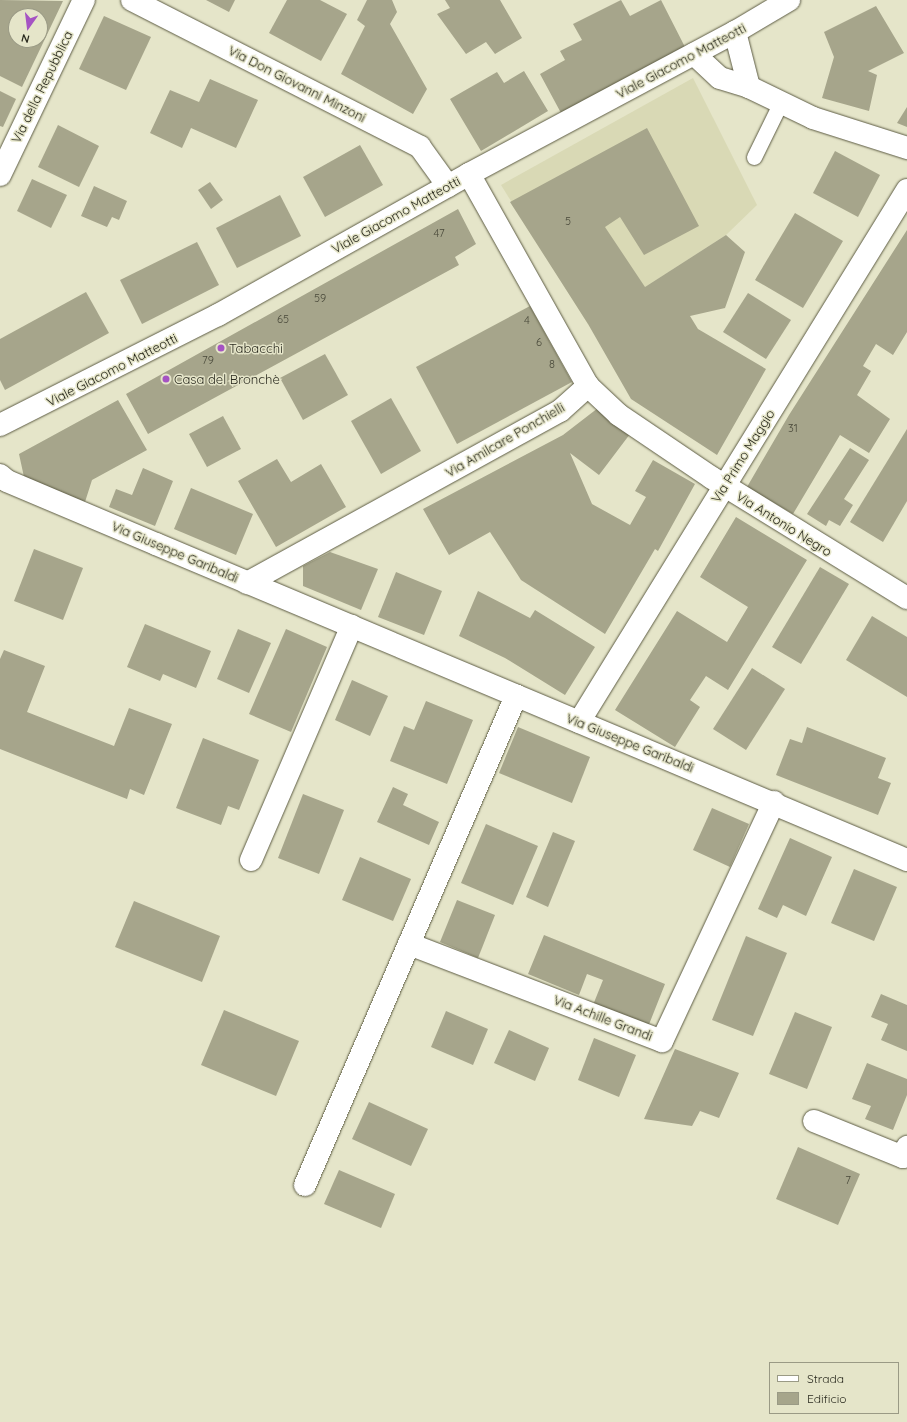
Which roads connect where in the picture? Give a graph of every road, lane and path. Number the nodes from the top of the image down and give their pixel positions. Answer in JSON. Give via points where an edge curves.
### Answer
{"nodes":[{"id":1,"x":84,"y":0,"type":"edge"},
{"id":2,"x":789,"y":0,"type":"edge"},
{"id":3,"x":138,"y":1,"type":"edge"},
{"id":4,"x":735,"y":32,"type":"junction"},
{"id":5,"x":694,"y":54,"type":"junction"},
{"id":6,"x":749,"y":87,"type":"junction"},
{"id":7,"x":781,"y":102,"type":"junction"},
{"id":8,"x":907,"y":148,"type":"edge"},
{"id":9,"x":754,"y":157,"type":"dead end"},
{"id":10,"x":468,"y":174,"type":"junction"},
{"id":11,"x":0,"y":175,"type":"edge"},
{"id":12,"x":448,"y":186,"type":"junction"},
{"id":13,"x":907,"y":190,"type":"edge"},
{"id":14,"x":588,"y":386,"type":"junction"},
{"id":15,"x":0,"y":425,"type":"edge"},
{"id":16,"x":0,"y":475,"type":"edge"},
{"id":17,"x":725,"y":487,"type":"junction"},
{"id":18,"x":247,"y":583,"type":"junction"},
{"id":19,"x":907,"y":598,"type":"edge"},
{"id":20,"x":352,"y":626,"type":"junction"},
{"id":21,"x":516,"y":696,"type":"junction"},
{"id":22,"x":579,"y":722,"type":"junction"},
{"id":23,"x":774,"y":802,"type":"junction"},
{"id":24,"x":251,"y":860,"type":"dead end"},
{"id":25,"x":907,"y":860,"type":"edge"},
{"id":26,"x":409,"y":944,"type":"junction"},
{"id":27,"x":814,"y":1121,"type":"dead end"},
{"id":28,"x":907,"y":1147,"type":"edge"},
{"id":29,"x":305,"y":1185,"type":"dead end"}],
"edges":[{"from":1,"to":11,"type":"street","name":"Via della Repubblica"},
{"from":2,"to":4,"type":"street","name":"Viale Giacomo Matteotti"},
{"from":3,"to":12,"type":"street","name":"Via Don Giovanni Minzoni","via":[[420,147]]},
{"from":4,"to":5,"type":"street","name":"Viale Giacomo Matteotti"},
{"from":4,"to":6,"type":"street"},
{"from":5,"to":6,"type":"street","via":[[720,78]]},
{"from":5,"to":10,"type":"street","name":"Viale Giacomo Matteotti"},
{"from":6,"to":7,"type":"street"},
{"from":7,"to":8,"type":"street","via":[[813,118]]},
{"from":7,"to":9,"type":"lane"},
{"from":10,"to":12,"type":"street","name":"Viale Giacomo Matteotti"},
{"from":10,"to":14,"type":"street"},
{"from":12,"to":15,"type":"street","name":"Viale Giacomo Matteotti","via":[[218,316]]},
{"from":13,"to":17,"type":"street","name":"Via Primo Maggio"},
{"from":14,"to":17,"type":"street","name":"Via Antonio Negro","via":[[619,415]]},
{"from":14,"to":18,"type":"street","name":"Via Amilcare Ponchielli","via":[[560,411]]},
{"from":16,"to":18,"type":"street","name":"Via Giuseppe Garibaldi","via":[[7,481]]},
{"from":17,"to":19,"type":"street","name":"Via Antonio Negro"},
{"from":17,"to":22,"type":"street","name":"Via Primo Maggio"},
{"from":18,"to":20,"type":"street","name":"Via Giuseppe Garibaldi"},
{"from":20,"to":21,"type":"street","name":"Via Giuseppe Garibaldi"},
{"from":20,"to":24,"type":"street"},
{"from":21,"to":22,"type":"street","name":"Via Giuseppe Garibaldi"},
{"from":21,"to":26,"type":"street"},
{"from":22,"to":23,"type":"street","name":"Via Giuseppe Garibaldi"},
{"from":23,"to":25,"type":"street","name":"Via Giuseppe Garibaldi"},
{"from":23,"to":26,"type":"street","name":"Via Achille Grandi","via":[[662,1041]]},
{"from":26,"to":29,"type":"street"},
{"from":27,"to":28,"type":"street","via":[[903,1157]]}]}
